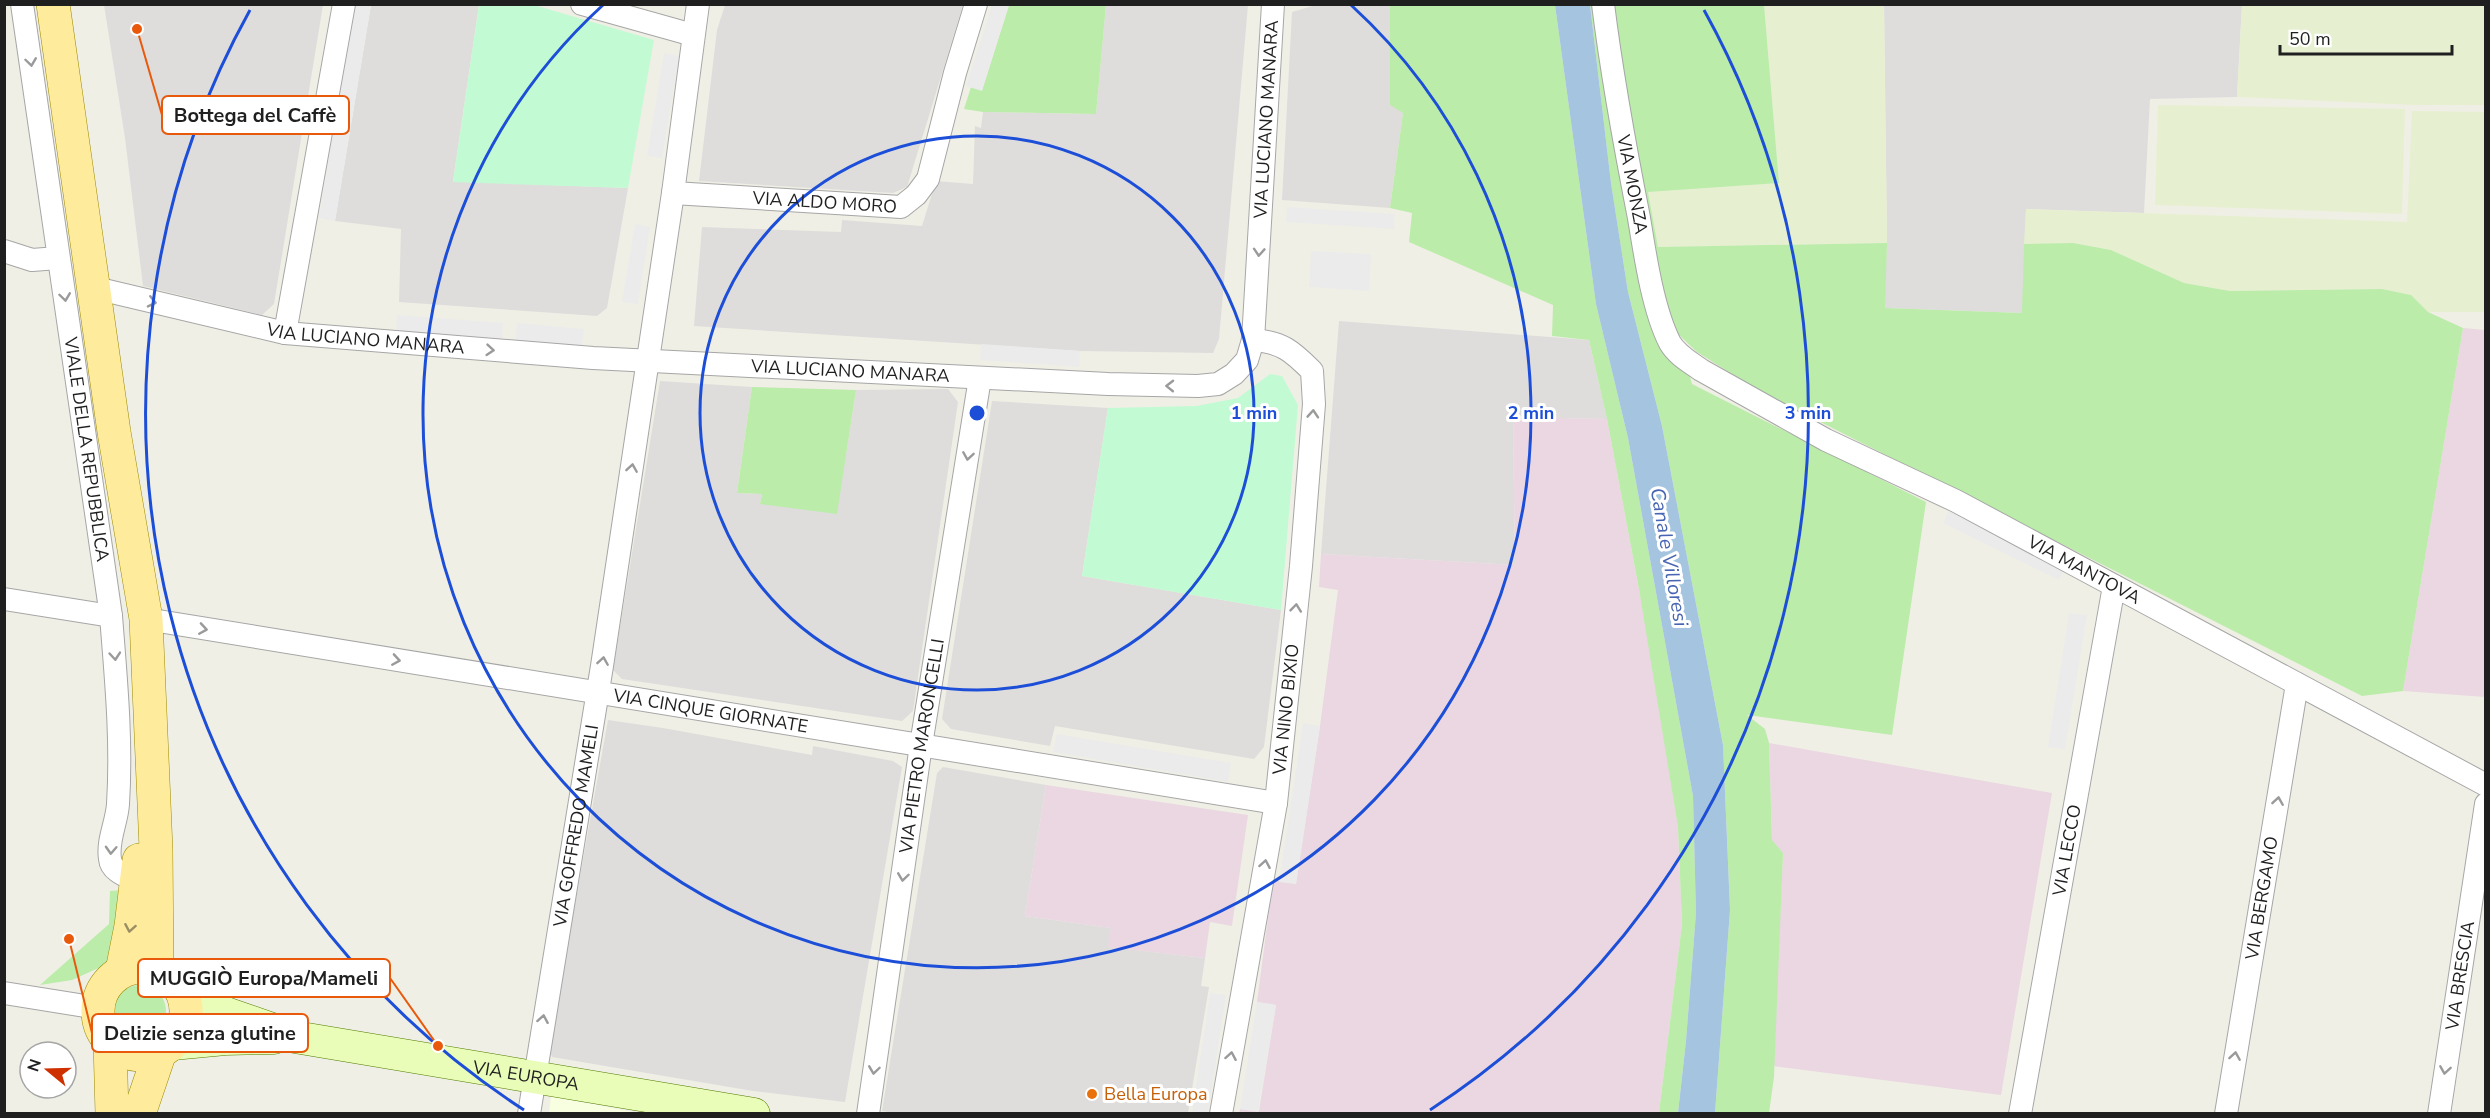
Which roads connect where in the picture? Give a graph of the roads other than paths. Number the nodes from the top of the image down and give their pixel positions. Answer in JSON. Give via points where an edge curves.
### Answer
{"nodes":[{"id":1,"x":22,"y":4,"type":"edge"},
{"id":2,"x":53,"y":4,"type":"edge"},
{"id":3,"x":344,"y":4,"type":"edge"},
{"id":4,"x":582,"y":4,"type":"edge"},
{"id":5,"x":698,"y":4,"type":"edge"},
{"id":6,"x":976,"y":4,"type":"edge"},
{"id":7,"x":1273,"y":4,"type":"edge"},
{"id":8,"x":1603,"y":4,"type":"edge"},
{"id":9,"x":693,"y":35,"type":"junction"},
{"id":10,"x":673,"y":193,"type":"junction"},
{"id":11,"x":4,"y":251,"type":"edge"},
{"id":12,"x":58,"y":258,"type":"junction"},
{"id":13,"x":95,"y":288,"type":"junction"},
{"id":14,"x":285,"y":333,"type":"junction"},
{"id":15,"x":1253,"y":340,"type":"junction"},
{"id":16,"x":1682,"y":357,"type":"joint"},
{"id":17,"x":648,"y":361,"type":"junction"},
{"id":18,"x":980,"y":378,"type":"junction"},
{"id":19,"x":2114,"y":586,"type":"junction"},
{"id":20,"x":4,"y":599,"type":"edge"},
{"id":21,"x":111,"y":616,"type":"junction"},
{"id":22,"x":146,"y":619,"type":"junction"},
{"id":23,"x":2297,"y":684,"type":"junction"},
{"id":24,"x":598,"y":694,"type":"junction"},
{"id":25,"x":149,"y":724,"type":"junction"},
{"id":26,"x":921,"y":745,"type":"junction"},
{"id":27,"x":2486,"y":785,"type":"edge"},
{"id":28,"x":1276,"y":802,"type":"junction"},
{"id":29,"x":2486,"y":804,"type":"edge"},
{"id":30,"x":136,"y":881,"type":"junction"},
{"id":31,"x":157,"y":969,"type":"junction"},
{"id":32,"x":122,"y":972,"type":"junction"},
{"id":33,"x":182,"y":992,"type":"junction"},
{"id":34,"x":4,"y":993,"type":"edge"},
{"id":35,"x":98,"y":1008,"type":"junction"},
{"id":36,"x":296,"y":1037,"type":"junction"},
{"id":37,"x":110,"y":1042,"type":"junction"},
{"id":38,"x":166,"y":1048,"type":"junction"},
{"id":39,"x":534,"y":1076,"type":"junction"},
{"id":40,"x":112,"y":1113,"type":"edge"},
{"id":41,"x":139,"y":1113,"type":"edge"},
{"id":42,"x":529,"y":1113,"type":"edge"},
{"id":43,"x":754,"y":1113,"type":"edge"},
{"id":44,"x":868,"y":1113,"type":"edge"},
{"id":45,"x":1221,"y":1113,"type":"edge"},
{"id":46,"x":2020,"y":1113,"type":"edge"},
{"id":47,"x":2226,"y":1113,"type":"edge"},
{"id":48,"x":2439,"y":1113,"type":"edge"}],
"edges":[{"from":1,"to":12,"type":"street","name":"VIALE DELLA REPUBBLICA","one_way":true},
{"from":2,"to":13,"type":"main road","name":"VIALE DELLA REPUBBLICA"},
{"from":3,"to":14,"type":"street"},
{"from":4,"to":9,"type":"street"},
{"from":5,"to":9,"type":"street"},
{"from":6,"to":10,"type":"street","name":"VIA ALDO MORO","via":[[928,179],[901,207]]},
{"from":7,"to":15,"type":"street","name":"VIA LUCIANO MANARA","one_way":true},
{"from":8,"to":16,"type":"street","name":"VIA MONZA","via":[[1612,77],[1646,255],[1661,321]]},
{"from":9,"to":10,"type":"street"},
{"from":10,"to":17,"type":"street"},
{"from":11,"to":12,"type":"street","via":[[32,260]]},
{"from":12,"to":21,"type":"street","name":"VIALE DELLA REPUBBLICA","one_way":true},
{"from":13,"to":14,"type":"street","name":"VIA LUCIANO MANARA","one_way":true},
{"from":13,"to":22,"type":"main road","name":"VIALE DELLA REPUBBLICA","via":[[114,432]]},
{"from":14,"to":17,"type":"street","name":"VIA LUCIANO MANARA","one_way":true},
{"from":15,"to":18,"type":"street","name":"VIA LUCIANO MANARA","one_way":true,"via":[[1247,360],[1218,384]]},
{"from":28,"to":15,"type":"street","name":"VIA NINO BIXIO","one_way":true,"via":[[1314,404],[1312,370],[1290,349]]},
{"from":16,"to":19,"type":"street","name":"VIA MANTOVA","via":[[1826,440],[1956,501]]},
{"from":17,"to":18,"type":"street","name":"VIA LUCIANO MANARA"},
{"from":24,"to":17,"type":"street","name":"VIA GOFFREDO MAMELI","one_way":true},
{"from":18,"to":26,"type":"street","name":"VIA PIETRO MARONCELLI","one_way":true},
{"from":19,"to":23,"type":"street","name":"VIA MANTOVA"},
{"from":19,"to":46,"type":"street","name":"VIA LECCO"},
{"from":20,"to":21,"type":"street"},
{"from":21,"to":30,"type":"street","name":"VIALE DELLA REPUBBLICA","one_way":true,"via":[[119,709],[118,806],[110,860],[113,867]]},
{"from":22,"to":24,"type":"street","name":"VIA CINQUE GIORNATE","one_way":true},
{"from":22,"to":25,"type":"main road","name":"VIALE DELLA REPUBBLICA"},
{"from":23,"to":27,"type":"street","name":"VIA MANTOVA"},
{"from":47,"to":23,"type":"street","name":"VIA BERGAMO","one_way":true},
{"from":24,"to":26,"type":"street","name":"VIA CINQUE GIORNATE"},
{"from":39,"to":24,"type":"street","name":"VIA GOFFREDO MAMELI","one_way":true},
{"from":25,"to":30,"type":"main road","name":"VIALE DELLA REPUBBLICA"},
{"from":25,"to":31,"type":"main road","name":"VIALE DELLA REPUBBLICA"},
{"from":26,"to":28,"type":"street","name":"VIA CINQUE GIORNATE"},
{"from":26,"to":44,"type":"street","name":"VIA PIETRO MARONCELLI","one_way":true},
{"from":45,"to":28,"type":"street","name":"VIA NINO BIXIO","one_way":true},
{"from":29,"to":48,"type":"street","name":"VIA BRESCIA","one_way":true},
{"from":30,"to":32,"type":"main road","name":"VIALE DELLA REPUBBLICA","one_way":true},
{"from":31,"to":32,"type":"main road","via":[[133,967]]},
{"from":31,"to":33,"type":"main road","via":[[172,978]]},
{"from":32,"to":35,"type":"main road","via":[[101,993]]},
{"from":33,"to":36,"type":"street","name":"VIA EUROPA","via":[[226,1013]]},
{"from":33,"to":38,"type":"main road","via":[[186,1020],[180,1034]]},
{"from":34,"to":35,"type":"street"},
{"from":35,"to":37,"type":"main road","via":[[98,1020]]},
{"from":36,"to":38,"type":"street","name":"VIA EUROPA","via":[[225,1039]]},
{"from":36,"to":39,"type":"street","name":"VIA EUROPA"},
{"from":37,"to":38,"type":"main road","via":[[134,1055],[147,1056]]},
{"from":37,"to":40,"type":"main road"},
{"from":38,"to":41,"type":"main road"},
{"from":39,"to":42,"type":"street","name":"VIA GOFFREDO MAMELI"},
{"from":39,"to":43,"type":"street","name":"VIA EUROPA"}]}
